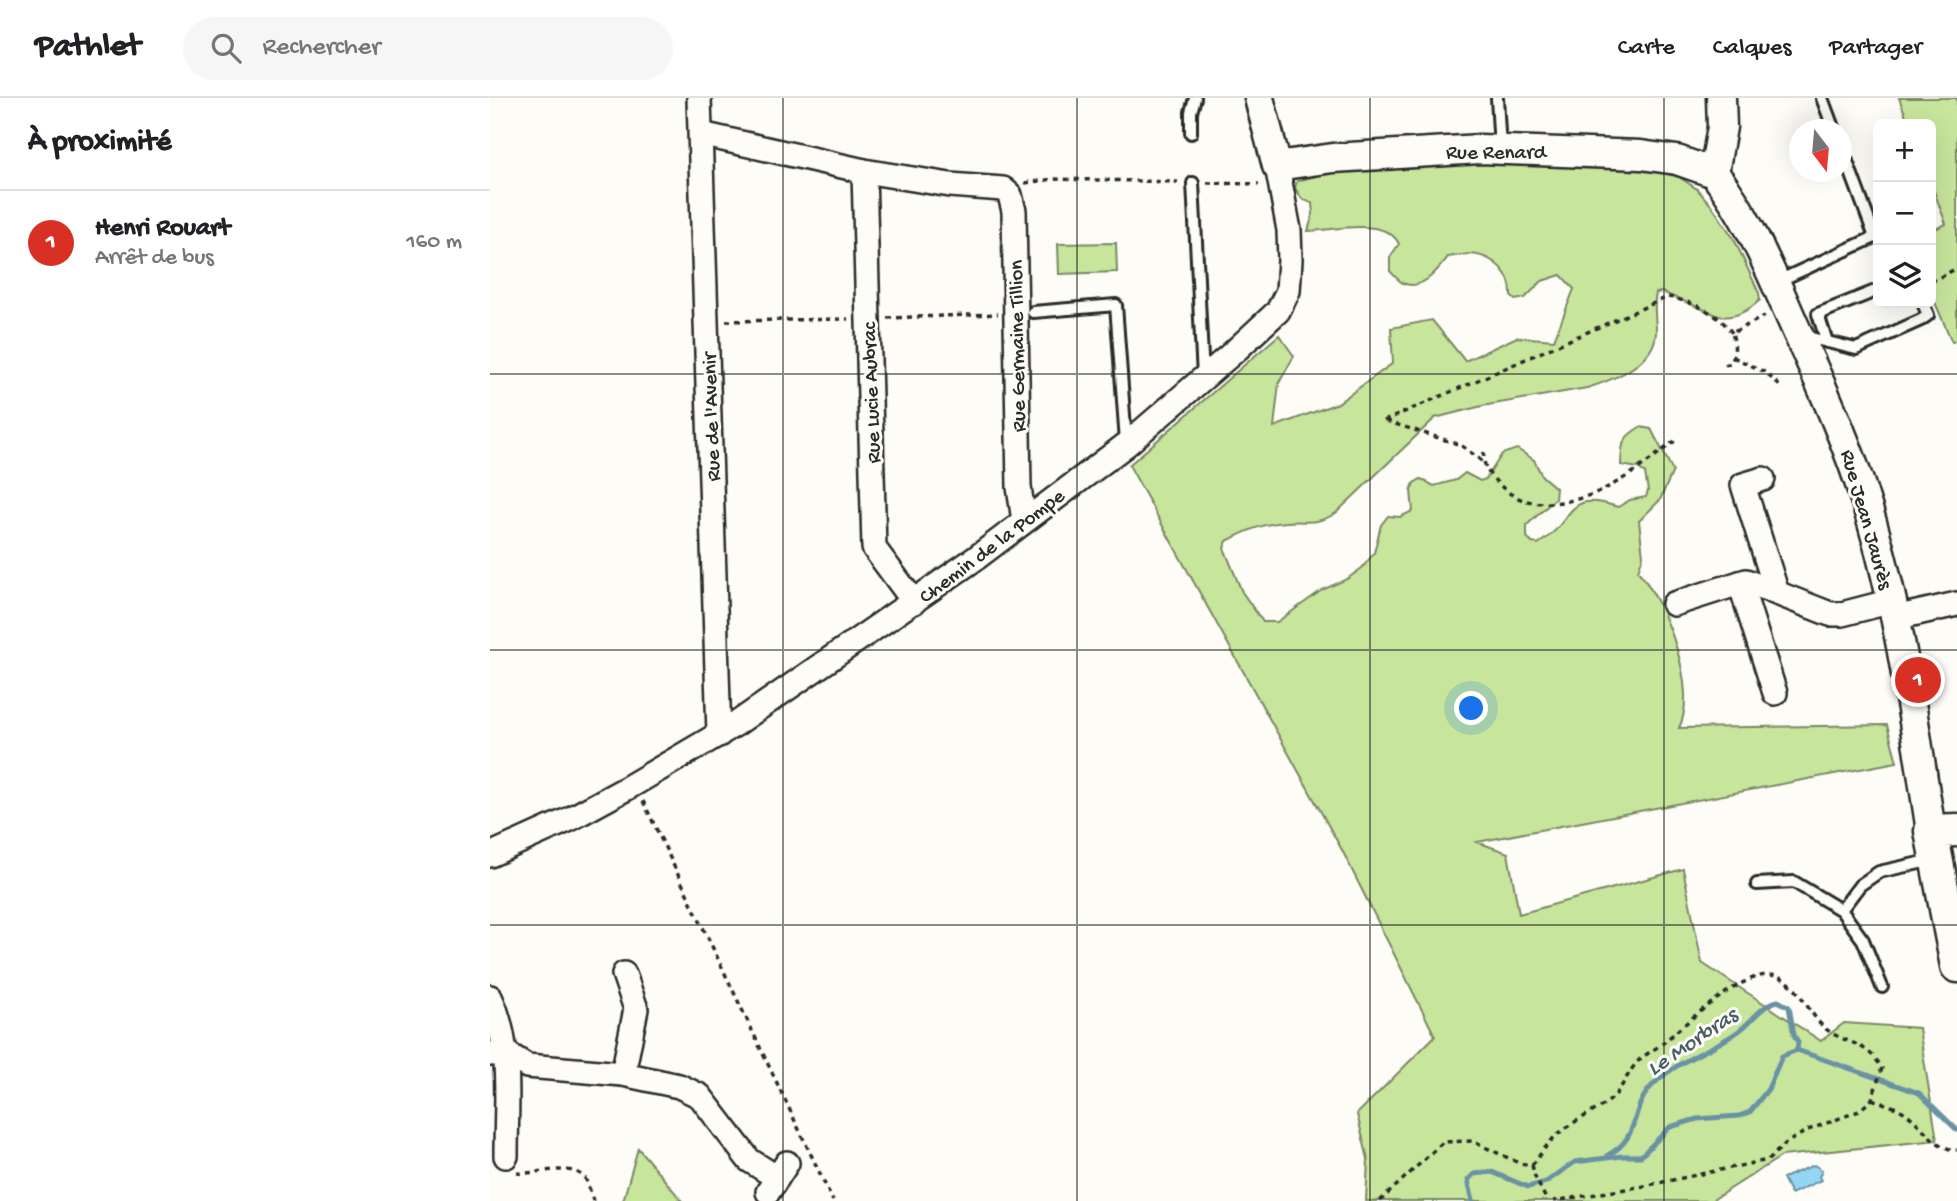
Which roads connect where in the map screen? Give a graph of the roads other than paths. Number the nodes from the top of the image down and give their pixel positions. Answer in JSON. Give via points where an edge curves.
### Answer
{"nodes":[{"id":1,"x":699,"y":98,"type":"edge"},
{"id":2,"x":1195,"y":98,"type":"edge"},
{"id":3,"x":1259,"y":98,"type":"edge"},
{"id":4,"x":1497,"y":98,"type":"edge"},
{"id":5,"x":1721,"y":98,"type":"edge"},
{"id":6,"x":1822,"y":98,"type":"edge"},
{"id":7,"x":1830,"y":119,"type":"edge"},
{"id":8,"x":1191,"y":133,"type":"dead end"},
{"id":9,"x":701,"y":134,"type":"junction"},
{"id":10,"x":1500,"y":149,"type":"junction"},
{"id":11,"x":864,"y":171,"type":"junction"},
{"id":12,"x":1714,"y":173,"type":"junction"},
{"id":13,"x":1279,"y":175,"type":"junction"},
{"id":14,"x":1852,"y":175,"type":"edge"},
{"id":15,"x":1193,"y":183,"type":"road end"},
{"id":16,"x":1873,"y":292,"type":"edge"},
{"id":17,"x":1780,"y":294,"type":"junction"},
{"id":18,"x":1925,"y":308,"type":"edge"},
{"id":19,"x":1033,"y":312,"type":"dead end"},
{"id":20,"x":1799,"y":335,"type":"junction"},
{"id":21,"x":1827,"y":342,"type":"junction"},
{"id":22,"x":1203,"y":377,"type":"junction"},
{"id":23,"x":1126,"y":444,"type":"junction"},
{"id":24,"x":1763,"y":479,"type":"dead end"},
{"id":25,"x":1024,"y":521,"type":"junction"},
{"id":26,"x":1740,"y":583,"type":"junction"},
{"id":27,"x":1777,"y":593,"type":"junction"},
{"id":28,"x":915,"y":602,"type":"junction"},
{"id":29,"x":1674,"y":604,"type":"dead end"},
{"id":30,"x":1957,"y":604,"type":"edge"},
{"id":31,"x":1893,"y":610,"type":"junction"},
{"id":32,"x":1775,"y":693,"type":"dead end"},
{"id":33,"x":719,"y":735,"type":"junction"},
{"id":34,"x":1941,"y":840,"type":"edge"},
{"id":35,"x":490,"y":855,"type":"edge"},
{"id":36,"x":1757,"y":884,"type":"dead end"},
{"id":37,"x":1841,"y":910,"type":"junction"},
{"id":38,"x":1957,"y":967,"type":"edge"},
{"id":39,"x":624,"y":974,"type":"dead end"},
{"id":40,"x":1882,"y":987,"type":"dead end"},
{"id":41,"x":490,"y":997,"type":"edge"},
{"id":42,"x":498,"y":1054,"type":"edge"},
{"id":43,"x":623,"y":1074,"type":"junction"},
{"id":44,"x":506,"y":1156,"type":"road end"},
{"id":45,"x":777,"y":1177,"type":"dead end"}],
"edges":[{"from":1,"to":9,"type":"street","name":"Rue de l'Avenir"},
{"from":2,"to":8,"type":"lane"},
{"from":3,"to":13,"type":"street","name":"Chemin de la Pompe"},
{"from":4,"to":10,"type":"lane"},
{"from":5,"to":12,"type":"street","via":[[1722,127]]},
{"from":6,"to":7,"type":"lane"},
{"from":9,"to":11,"type":"street"},
{"from":9,"to":33,"type":"street","name":"Rue de l'Avenir"},
{"from":10,"to":12,"type":"street","name":"Rue Renard","via":[[1641,155],[1677,160]]},
{"from":10,"to":13,"type":"street","name":"Rue Renard","via":[[1333,158]]},
{"from":11,"to":25,"type":"street","name":"Rue Germaine Tillion","via":[[1003,188],[1010,195]]},
{"from":11,"to":28,"type":"street","name":"Rue Lucie Aubrac","via":[[874,548]]},
{"from":12,"to":17,"type":"street","name":"Rue Jean Jaurès","via":[[1744,216]]},
{"from":13,"to":22,"type":"street","name":"Chemin de la Pompe","via":[[1289,230],[1285,301]]},
{"from":14,"to":17,"type":"lane","via":[[1875,237]]},
{"from":15,"to":22,"type":"lane"},
{"from":16,"to":21,"type":"lane","via":[[1818,314]]},
{"from":17,"to":20,"type":"street","name":"Rue Jean Jaurès"},
{"from":18,"to":21,"type":"lane","via":[[1928,315],[1921,320],[1856,349]]},
{"from":19,"to":23,"type":"lane","via":[[1116,304]]},
{"from":20,"to":21,"type":"lane"},
{"from":20,"to":31,"type":"street","name":"Rue Jean Jaurès","via":[[1853,462]]},
{"from":22,"to":23,"type":"street","name":"Chemin de la Pompe"},
{"from":23,"to":25,"type":"street","name":"Chemin de la Pompe"},
{"from":24,"to":27,"type":"street","via":[[1743,485]]},
{"from":25,"to":28,"type":"street","name":"Chemin de la Pompe"},
{"from":26,"to":27,"type":"street"},
{"from":26,"to":29,"type":"street"},
{"from":26,"to":32,"type":"street"},
{"from":27,"to":31,"type":"street","via":[[1830,614]]},
{"from":28,"to":33,"type":"street","name":"Chemin de la Pompe"},
{"from":30,"to":31,"type":"street"},
{"from":31,"to":34,"type":"street","name":"Rue Jean Jaurès"},
{"from":33,"to":35,"type":"street","name":"Chemin de la Pompe","via":[[570,819]]},
{"from":34,"to":37,"type":"lane","via":[[1860,885]]},
{"from":34,"to":38,"type":"main road","name":"Rue Jean Jaurès"},
{"from":36,"to":37,"type":"lane","via":[[1794,883]]},
{"from":37,"to":40,"type":"lane","via":[[1863,940]]},
{"from":39,"to":43,"type":"street","via":[[636,1009]]},
{"from":41,"to":42,"type":"street","via":[[499,1016]]},
{"from":42,"to":43,"type":"street","via":[[527,1066]]},
{"from":42,"to":44,"type":"street"},
{"from":43,"to":45,"type":"street","via":[[679,1086],[700,1096],[749,1160]]}]}
